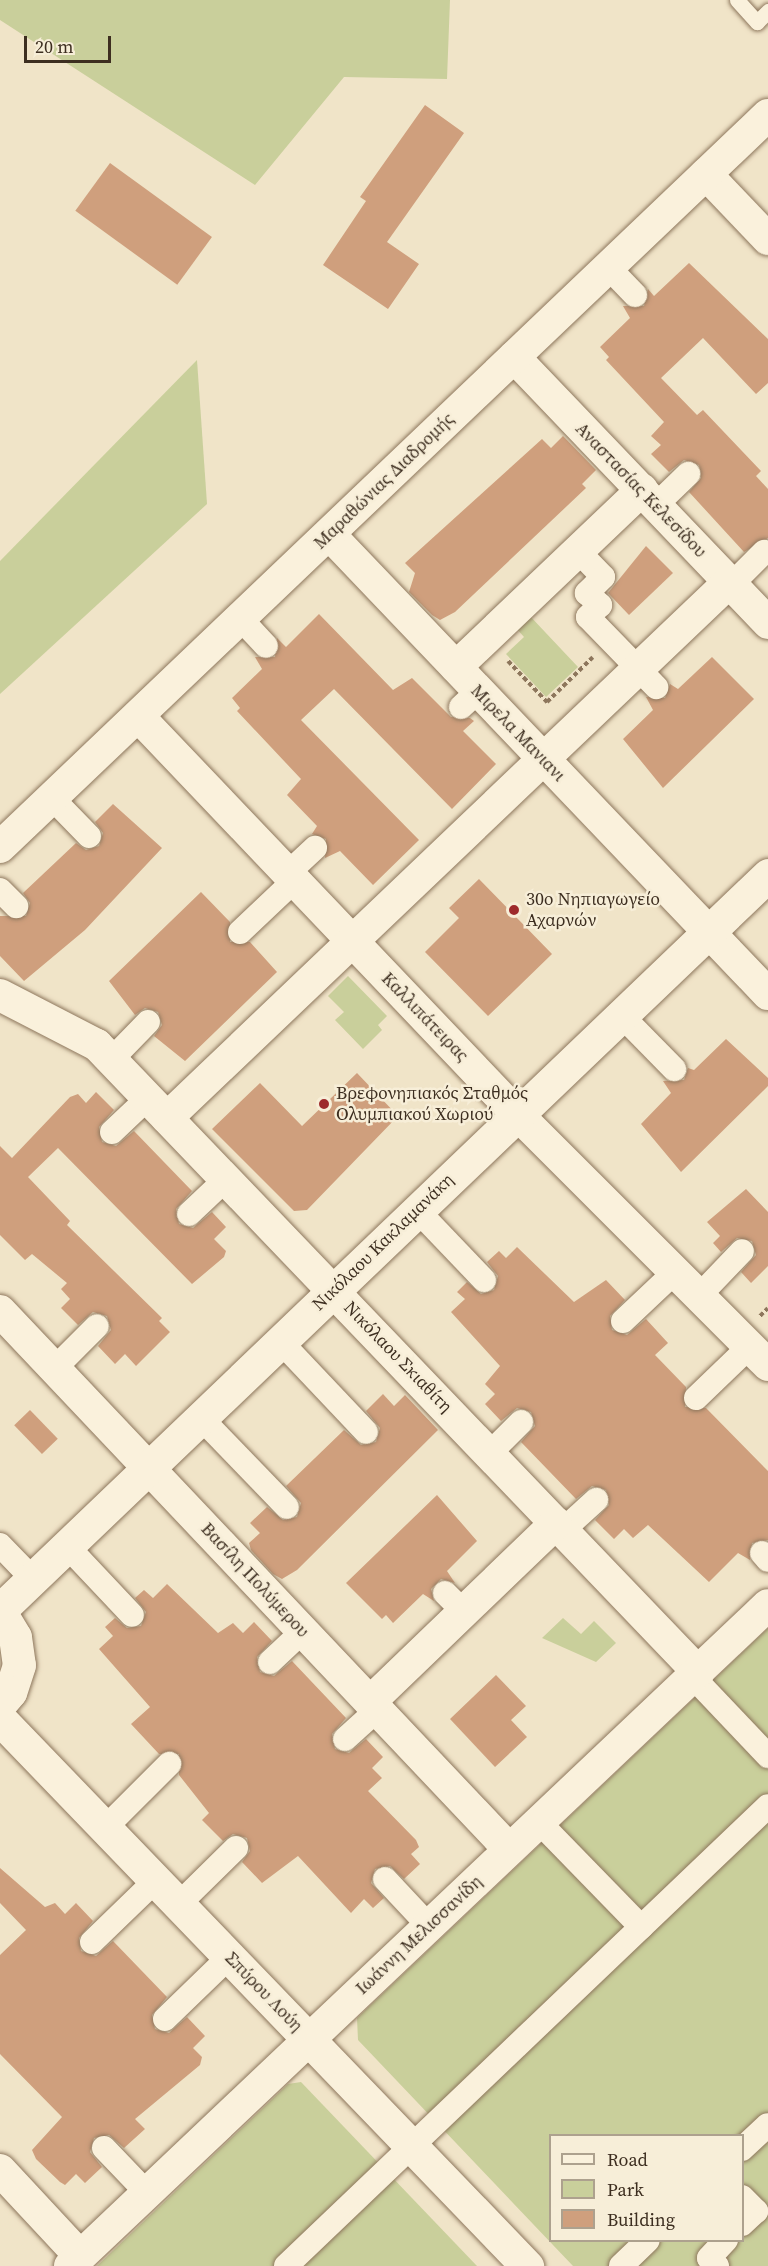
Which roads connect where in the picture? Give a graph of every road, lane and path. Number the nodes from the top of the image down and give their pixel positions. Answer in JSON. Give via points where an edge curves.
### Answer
{"nodes":[{"id":1,"x":737,"y":0,"type":"edge"},
{"id":2,"x":768,"y":11,"type":"edge"},
{"id":3,"x":768,"y":115,"type":"edge"},
{"id":4,"x":706,"y":174,"type":"junction"},
{"id":5,"x":768,"y":238,"type":"edge"},
{"id":6,"x":608,"y":267,"type":"junction"},
{"id":7,"x":635,"y":295,"type":"dead end"},
{"id":8,"x":514,"y":357,"type":"junction"},
{"id":9,"x":688,"y":474,"type":"dead end"},
{"id":10,"x":649,"y":498,"type":"junction"},
{"id":11,"x":329,"y":534,"type":"junction"},
{"id":12,"x":578,"y":551,"type":"junction"},
{"id":13,"x":764,"y":552,"type":"dead end"},
{"id":14,"x":730,"y":583,"type":"junction"},
{"id":15,"x":240,"y":618,"type":"junction"},
{"id":16,"x":768,"y":623,"type":"edge"},
{"id":17,"x":611,"y":640,"type":"junction"},
{"id":18,"x":267,"y":646,"type":"dead end"},
{"id":19,"x":456,"y":667,"type":"junction"},
{"id":20,"x":647,"y":678,"type":"junction"},
{"id":21,"x":469,"y":699,"type":"junction"},
{"id":22,"x":138,"y":716,"type":"junction"},
{"id":23,"x":543,"y":759,"type":"junction"},
{"id":24,"x":52,"y":798,"type":"junction"},
{"id":25,"x":89,"y":836,"type":"dead end"},
{"id":26,"x":0,"y":847,"type":"edge"},
{"id":27,"x":315,"y":848,"type":"dead end"},
{"id":28,"x":292,"y":877,"type":"junction"},
{"id":29,"x":766,"y":882,"type":"edge"},
{"id":30,"x":240,"y":932,"type":"dead end"},
{"id":31,"x":708,"y":932,"type":"junction"},
{"id":32,"x":352,"y":941,"type":"junction"},
{"id":33,"x":0,"y":994,"type":"edge"},
{"id":34,"x":768,"y":994,"type":"edge"},
{"id":35,"x":621,"y":1015,"type":"junction"},
{"id":36,"x":148,"y":1022,"type":"dead end"},
{"id":37,"x":111,"y":1060,"type":"junction"},
{"id":38,"x":674,"y":1069,"type":"dead end"},
{"id":39,"x":157,"y":1108,"type":"junction"},
{"id":40,"x":518,"y":1114,"type":"junction"},
{"id":41,"x":112,"y":1132,"type":"dead end"},
{"id":42,"x":226,"y":1179,"type":"junction"},
{"id":43,"x":417,"y":1210,"type":"junction"},
{"id":44,"x":189,"y":1214,"type":"dead end"},
{"id":45,"x":742,"y":1251,"type":"dead end"},
{"id":46,"x":675,"y":1272,"type":"junction"},
{"id":47,"x":484,"y":1280,"type":"dead end"},
{"id":48,"x":333,"y":1290,"type":"junction"},
{"id":49,"x":699,"y":1296,"type":"junction"},
{"id":50,"x":0,"y":1311,"type":"edge"},
{"id":51,"x":623,"y":1321,"type":"dead end"},
{"id":52,"x":97,"y":1326,"type":"dead end"},
{"id":53,"x":280,"y":1341,"type":"junction"},
{"id":54,"x":759,"y":1356,"type":"edge"},
{"id":55,"x":55,"y":1368,"type":"junction"},
{"id":56,"x":696,"y":1398,"type":"dead end"},
{"id":57,"x":200,"y":1417,"type":"junction"},
{"id":58,"x":521,"y":1422,"type":"dead end"},
{"id":59,"x":366,"y":1432,"type":"dead end"},
{"id":60,"x":490,"y":1453,"type":"junction"},
{"id":61,"x":148,"y":1466,"type":"junction"},
{"id":62,"x":596,"y":1500,"type":"dead end"},
{"id":63,"x":286,"y":1507,"type":"dead end"},
{"id":64,"x":560,"y":1527,"type":"junction"},
{"id":65,"x":0,"y":1545,"type":"edge"},
{"id":66,"x":66,"y":1545,"type":"junction"},
{"id":67,"x":32,"y":1578,"type":"junction"},
{"id":68,"x":768,"y":1605,"type":"edge"},
{"id":69,"x":0,"y":1611,"type":"edge"},
{"id":70,"x":132,"y":1615,"type":"dead end"},
{"id":71,"x":303,"y":1631,"type":"junction"},
{"id":72,"x":270,"y":1662,"type":"dead end"},
{"id":73,"x":696,"y":1675,"type":"junction"},
{"id":74,"x":0,"y":1704,"type":"edge"},
{"id":75,"x":373,"y":1706,"type":"junction"},
{"id":76,"x":0,"y":1719,"type":"edge"},
{"id":77,"x":345,"y":1739,"type":"dead end"},
{"id":78,"x":768,"y":1756,"type":"edge"},
{"id":79,"x":169,"y":1764,"type":"dead end"},
{"id":80,"x":768,"y":1806,"type":"edge"},
{"id":81,"x":538,"y":1821,"type":"junction"},
{"id":82,"x":105,"y":1828,"type":"junction"},
{"id":83,"x":236,"y":1848,"type":"dead end"},
{"id":84,"x":509,"y":1850,"type":"junction"},
{"id":85,"x":385,"y":1879,"type":"dead end"},
{"id":86,"x":156,"y":1880,"type":"junction"},
{"id":87,"x":178,"y":1904,"type":"junction"},
{"id":88,"x":429,"y":1926,"type":"junction"},
{"id":89,"x":641,"y":1927,"type":"junction"},
{"id":90,"x":92,"y":1942,"type":"dead end"},
{"id":91,"x":229,"y":1957,"type":"junction"},
{"id":92,"x":165,"y":2019,"type":"dead end"},
{"id":93,"x":308,"y":2039,"type":"junction"},
{"id":94,"x":768,"y":2125,"type":"edge"},
{"id":95,"x":412,"y":2146,"type":"junction"},
{"id":96,"x":744,"y":2147,"type":"edge"},
{"id":97,"x":104,"y":2148,"type":"dead end"},
{"id":98,"x":0,"y":2170,"type":"edge"},
{"id":99,"x":147,"y":2193,"type":"junction"},
{"id":100,"x":744,"y":2199,"type":"edge"},
{"id":101,"x":744,"y":2222,"type":"edge"},
{"id":102,"x":647,"y":2242,"type":"edge"},
{"id":103,"x":725,"y":2242,"type":"edge"},
{"id":104,"x":84,"y":2260,"type":"edge"},
{"id":105,"x":286,"y":2266,"type":"edge"},
{"id":106,"x":527,"y":2266,"type":"edge"},
{"id":107,"x":621,"y":2266,"type":"edge"},
{"id":108,"x":717,"y":2266,"type":"edge"}],
"edges":[{"from":1,"to":2,"type":"lane","via":[[757,22]]},
{"from":3,"to":4,"type":"street","name":"Μαραθώνιας Διαδρομής"},
{"from":4,"to":5,"type":"street"},
{"from":4,"to":6,"type":"street","name":"Μαραθώνιας Διαδρομής"},
{"from":6,"to":7,"type":"street"},
{"from":6,"to":8,"type":"street","name":"Μαραθώνιας Διαδρομής"},
{"from":8,"to":10,"type":"street","name":"Αναστασίας Κελεσίδου"},
{"from":8,"to":11,"type":"street","name":"Μαραθώνιας Διαδρομής"},
{"from":9,"to":10,"type":"street"},
{"from":10,"to":12,"type":"street"},
{"from":10,"to":14,"type":"street","name":"Αναστασίας Κελεσίδου"},
{"from":11,"to":15,"type":"street","name":"Μαραθώνιας Διαδρομής"},
{"from":11,"to":19,"type":"street","name":"Μιρελα Μανιανι"},
{"from":12,"to":17,"type":"street","via":[[603,577],[587,593],[600,605],[588,617]]},
{"from":12,"to":19,"type":"street"},
{"from":13,"to":14,"type":"street"},
{"from":14,"to":16,"type":"street","name":"Αναστασίας Κελεσίδου"},
{"from":14,"to":20,"type":"street"},
{"from":15,"to":18,"type":"street"},
{"from":15,"to":22,"type":"street","name":"Μαραθώνιας Διαδρομής"},
{"from":17,"to":20,"type":"street"},
{"from":17,"to":21,"type":"path","via":[[547,702],[509,660]]},
{"from":19,"to":21,"type":"street","name":"Μιρελα Μανιανι"},
{"from":20,"to":23,"type":"street"},
{"from":21,"to":23,"type":"street","name":"Μιρελα Μανιανι"},
{"from":22,"to":24,"type":"street","name":"Μαραθώνιας Διαδρομής"},
{"from":22,"to":28,"type":"street","name":"Καλλιπάτειρας"},
{"from":23,"to":31,"type":"street","name":"Μιρελα Μανιανι"},
{"from":23,"to":32,"type":"street"},
{"from":24,"to":25,"type":"street"},
{"from":24,"to":26,"type":"street","name":"Μαραθώνιας Διαδρομής"},
{"from":27,"to":28,"type":"street"},
{"from":28,"to":30,"type":"street"},
{"from":28,"to":32,"type":"street","name":"Καλλιπάτειρας"},
{"from":29,"to":31,"type":"street","name":"Νικόλαου Κακλαμανάκη"},
{"from":31,"to":34,"type":"street","name":"Μιρελα Μανιανι"},
{"from":31,"to":35,"type":"street","name":"Νικόλαου Κακλαμανάκη"},
{"from":32,"to":39,"type":"street"},
{"from":32,"to":40,"type":"street","name":"Καλλιπάτειρας"},
{"from":33,"to":37,"type":"street","name":"Νικόλαου Σκιαθίτη","via":[[97,1045]]},
{"from":35,"to":38,"type":"street"},
{"from":35,"to":40,"type":"street","name":"Νικόλαου Κακλαμανάκη"},
{"from":36,"to":37,"type":"street"},
{"from":37,"to":39,"type":"street","name":"Νικόλαου Σκιαθίτη"},
{"from":39,"to":41,"type":"street"},
{"from":39,"to":42,"type":"street","name":"Νικόλαου Σκιαθίτη"},
{"from":40,"to":43,"type":"street","name":"Νικόλαου Κακλαμανάκη"},
{"from":40,"to":46,"type":"street","name":"Καλλιπάτειρας"},
{"from":42,"to":44,"type":"street"},
{"from":42,"to":48,"type":"street","name":"Νικόλαου Σκιαθίτη"},
{"from":43,"to":47,"type":"street"},
{"from":43,"to":48,"type":"street","name":"Νικόλαου Κακλαμανάκη"},
{"from":45,"to":49,"type":"street"},
{"from":46,"to":49,"type":"street","name":"Καλλιπάτειρας"},
{"from":46,"to":51,"type":"street"},
{"from":48,"to":53,"type":"street","name":"Νικόλαου Κακλαμανάκη"},
{"from":48,"to":60,"type":"street","name":"Νικόλαου Σκιαθίτη"},
{"from":49,"to":54,"type":"street","name":"Καλλιπάτειρας"},
{"from":50,"to":55,"type":"street","name":"Βασίλη Πολύμερου"},
{"from":52,"to":55,"type":"street"},
{"from":53,"to":57,"type":"street","name":"Νικόλαου Κακλαμανάκη"},
{"from":53,"to":59,"type":"street"},
{"from":54,"to":56,"type":"street"},
{"from":55,"to":61,"type":"street","name":"Βασίλη Πολύμερου"},
{"from":57,"to":61,"type":"street","name":"Νικόλαου Κακλαμανάκη"},
{"from":57,"to":63,"type":"street"},
{"from":58,"to":60,"type":"street"},
{"from":60,"to":64,"type":"street","name":"Νικόλαου Σκιαθίτη"},
{"from":61,"to":66,"type":"street","name":"Νικόλαου Κακλαμανάκη"},
{"from":61,"to":71,"type":"street","name":"Βασίλη Πολύμερου"},
{"from":62,"to":64,"type":"street"},
{"from":64,"to":73,"type":"street","name":"Νικόλαου Σκιαθίτη"},
{"from":64,"to":75,"type":"street","via":[[454,1602]]},
{"from":65,"to":67,"type":"street"},
{"from":66,"to":67,"type":"street","name":"Νικόλαου Κακλαμανάκη"},
{"from":66,"to":70,"type":"street"},
{"from":67,"to":69,"type":"street","name":"Νικόλαου Κακλαμανάκη"},
{"from":68,"to":73,"type":"street","name":"Ιωάννη Μελισσανίδη"},
{"from":69,"to":74,"type":"street","via":[[15,1636],[19,1665]]},
{"from":71,"to":72,"type":"street"},
{"from":71,"to":75,"type":"street","name":"Βασίλη Πολύμερου"},
{"from":73,"to":78,"type":"street"},
{"from":73,"to":81,"type":"street","name":"Ιωάννη Μελισσανίδη"},
{"from":75,"to":77,"type":"street"},
{"from":75,"to":84,"type":"street","name":"Βασίλη Πολύμερου"},
{"from":76,"to":82,"type":"street","name":"Σπύρου Λούη"},
{"from":79,"to":82,"type":"street"},
{"from":80,"to":89,"type":"street"},
{"from":81,"to":84,"type":"street","name":"Ιωάννη Μελισσανίδη"},
{"from":81,"to":89,"type":"street"},
{"from":82,"to":86,"type":"street","name":"Σπύρου Λούη"},
{"from":83,"to":87,"type":"street"},
{"from":84,"to":88,"type":"street","name":"Ιωάννη Μελισσανίδη"},
{"from":85,"to":88,"type":"street"},
{"from":86,"to":87,"type":"street","name":"Σπύρου Λούη"},
{"from":86,"to":90,"type":"street"},
{"from":87,"to":91,"type":"street","name":"Σπύρου Λούη"},
{"from":88,"to":93,"type":"street","name":"Ιωάννη Μελισσανίδη"},
{"from":89,"to":95,"type":"street"},
{"from":91,"to":92,"type":"street"},
{"from":91,"to":93,"type":"street","name":"Σπύρου Λούη"},
{"from":93,"to":95,"type":"street","name":"Σπύρου Λούη"},
{"from":93,"to":99,"type":"street","name":"Ιωάννη Μελισσανίδη"},
{"from":94,"to":96,"type":"street"},
{"from":95,"to":105,"type":"street"},
{"from":95,"to":106,"type":"street","name":"Σπύρου Λούη"},
{"from":97,"to":99,"type":"street"},
{"from":98,"to":104,"type":"street"},
{"from":99,"to":104,"type":"street","name":"Ιωάννη Μελισσανίδη"},
{"from":100,"to":101,"type":"street","via":[[756,2211]]},
{"from":102,"to":107,"type":"street"},
{"from":103,"to":108,"type":"street","via":[[709,2258]]}]}
